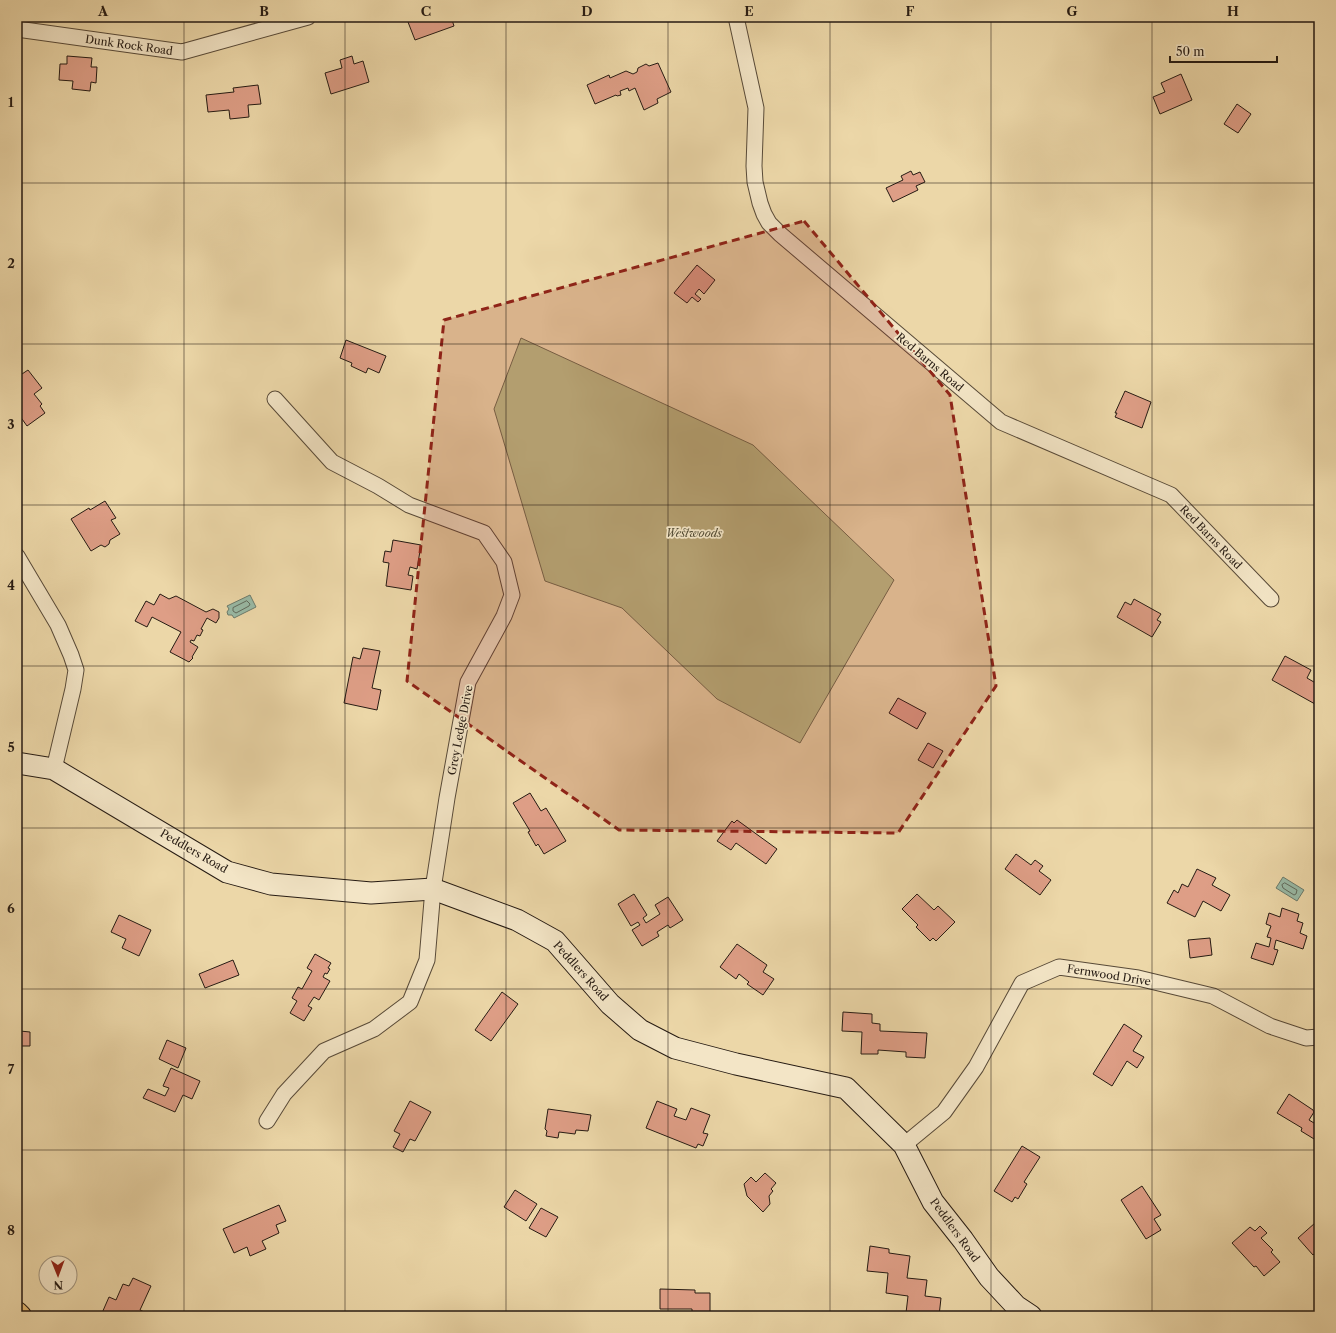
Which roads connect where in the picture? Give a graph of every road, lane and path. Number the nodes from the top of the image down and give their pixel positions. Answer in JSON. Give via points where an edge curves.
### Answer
{"nodes":[{"id":1,"x":308,"y":17,"type":"edge"},
{"id":2,"x":736,"y":17,"type":"edge"},
{"id":3,"x":17,"y":29,"type":"edge"},
{"id":4,"x":275,"y":399,"type":"dead end"},
{"id":5,"x":17,"y":556,"type":"edge"},
{"id":6,"x":1271,"y":599,"type":"dead end"},
{"id":7,"x":17,"y":763,"type":"edge"},
{"id":8,"x":54,"y":769,"type":"junction"},
{"id":9,"x":434,"y":890,"type":"junction"},
{"id":10,"x":1319,"y":1037,"type":"edge"},
{"id":11,"x":266,"y":1120,"type":"dead end"},
{"id":12,"x":904,"y":1145,"type":"junction"},
{"id":13,"x":17,"y":1313,"type":"edge"},
{"id":14,"x":20,"y":1316,"type":"edge"},
{"id":15,"x":1031,"y":1316,"type":"edge"}],
"edges":[{"from":1,"to":3,"type":"street","name":"Dunk Rock Road","via":[[182,52]]},
{"from":2,"to":6,"type":"street","name":"Red Barns Road","via":[[756,108],[755,182],[764,214],[775,229],[1000,422],[1171,495]]},
{"from":4,"to":9,"type":"street","name":"Grey Ledge Drive","via":[[332,462],[409,505],[484,533],[504,562],[512,595],[504,616],[468,682],[447,798]]},
{"from":5,"to":8,"type":"street","via":[[58,625],[76,670]]},
{"from":7,"to":8,"type":"street","name":"Peddlers Road"},
{"from":8,"to":9,"type":"street","name":"Peddlers Road","via":[[227,872],[271,884],[364,892]]},
{"from":9,"to":11,"type":"street","name":"Grey Ledge Drive","via":[[427,960],[410,1002],[374,1029],[324,1051],[284,1094]]},
{"from":9,"to":12,"type":"street","name":"Peddlers Road","via":[[517,920],[556,941],[610,1004],[640,1030],[675,1048],[846,1088]]},
{"from":10,"to":12,"type":"street","name":"Fernwood Drive","via":[[1306,1038],[1270,1026],[1213,996],[1138,978],[1059,967],[1022,983],[976,1067],[944,1112]]},
{"from":12,"to":15,"type":"street","name":"Peddlers Road","via":[[933,1202],[988,1277],[1016,1306]]},
{"from":13,"to":14,"type":"main road"}]}
